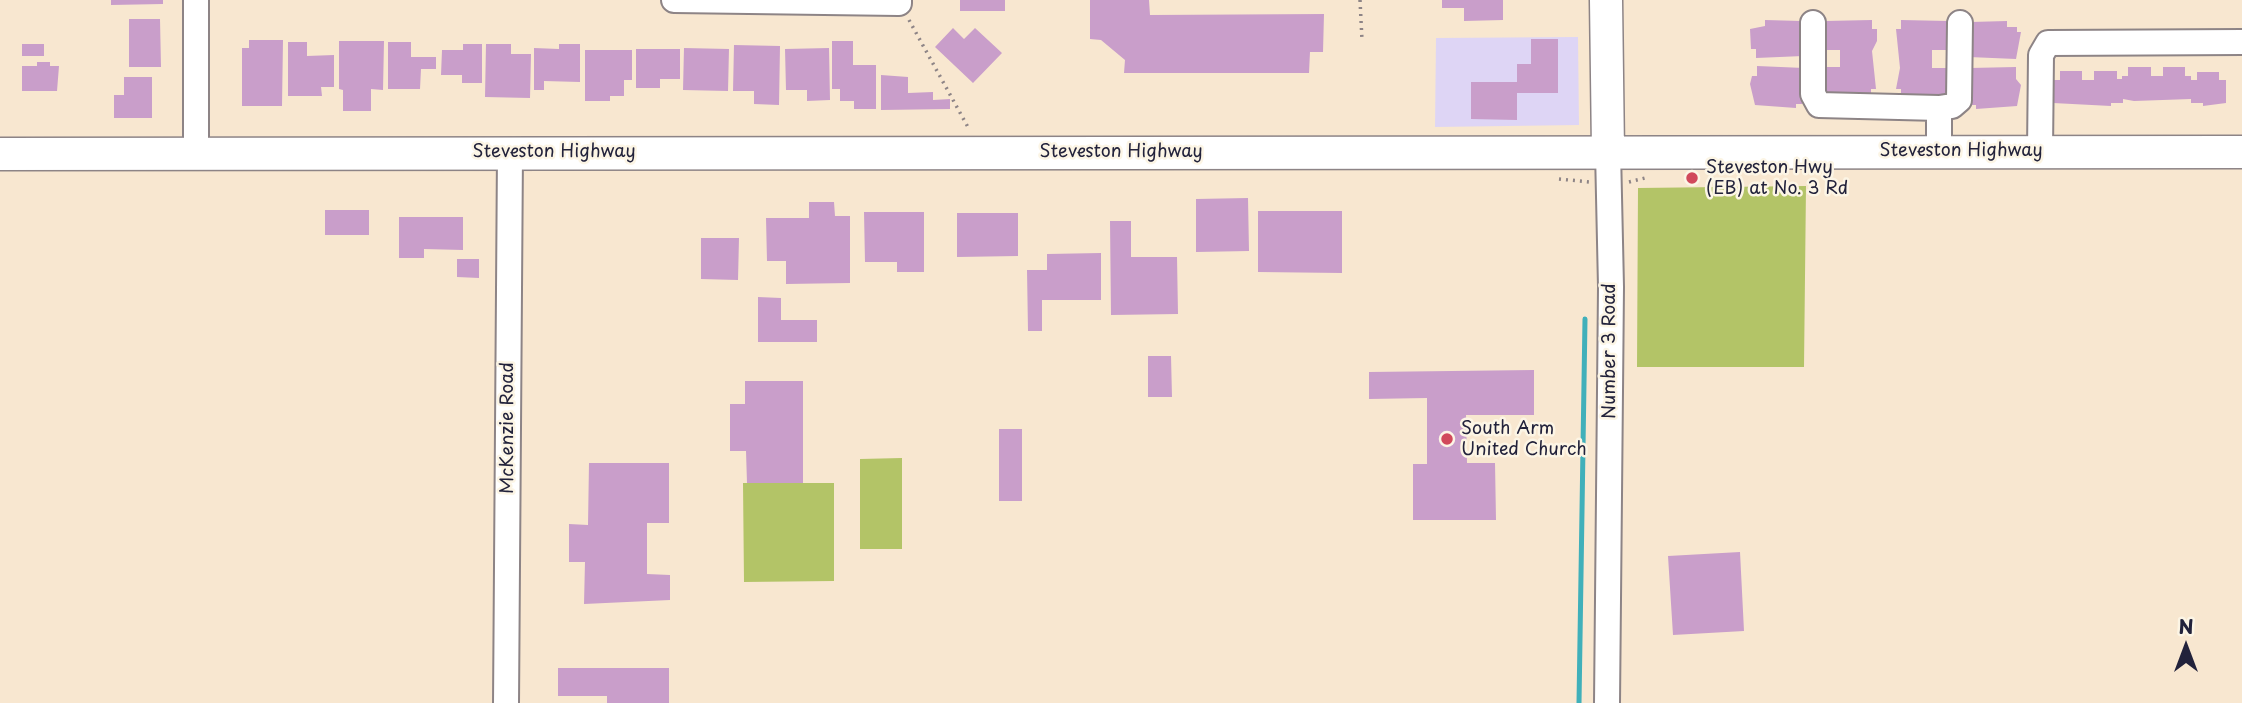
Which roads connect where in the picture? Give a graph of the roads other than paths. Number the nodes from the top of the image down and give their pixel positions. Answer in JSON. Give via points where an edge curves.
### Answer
{"nodes":[{"id":1,"x":197,"y":0,"type":"edge"},
{"id":2,"x":674,"y":0,"type":"edge"},
{"id":3,"x":1606,"y":0,"type":"edge"},
{"id":4,"x":899,"y":2,"type":"edge"},
{"id":5,"x":1813,"y":23,"type":"dead end"},
{"id":6,"x":1960,"y":23,"type":"dead end"},
{"id":7,"x":2242,"y":42,"type":"edge"},
{"id":8,"x":1939,"y":108,"type":"junction"},
{"id":9,"x":1608,"y":151,"type":"junction"},
{"id":10,"x":1939,"y":151,"type":"junction"},
{"id":11,"x":2040,"y":151,"type":"junction"},
{"id":12,"x":196,"y":152,"type":"junction"},
{"id":13,"x":510,"y":152,"type":"junction"},
{"id":14,"x":2242,"y":152,"type":"edge"},
{"id":15,"x":0,"y":154,"type":"edge"},
{"id":16,"x":506,"y":703,"type":"edge"},
{"id":17,"x":1607,"y":703,"type":"edge"}],
"edges":[{"from":1,"to":12,"type":"street"},
{"from":2,"to":4,"type":"street"},
{"from":3,"to":9,"type":"main road","name":"Number 3 Road"},
{"from":5,"to":8,"type":"street","via":[[1813,94],[1819,105]]},
{"from":6,"to":8,"type":"street","via":[[1959,100]]},
{"from":7,"to":11,"type":"street","via":[[2048,43],[2041,55]]},
{"from":8,"to":10,"type":"street"},
{"from":9,"to":10,"type":"main road","name":"Steveston Highway"},
{"from":9,"to":13,"type":"main road","name":"Steveston Highway"},
{"from":9,"to":17,"type":"street","name":"Number 3 Road"},
{"from":10,"to":11,"type":"main road","name":"Steveston Highway"},
{"from":11,"to":14,"type":"main road","name":"Steveston Highway"},
{"from":12,"to":13,"type":"main road","name":"Steveston Highway"},
{"from":12,"to":15,"type":"main road","name":"Steveston Highway"},
{"from":13,"to":16,"type":"street","name":"McKenzie Road"}]}
